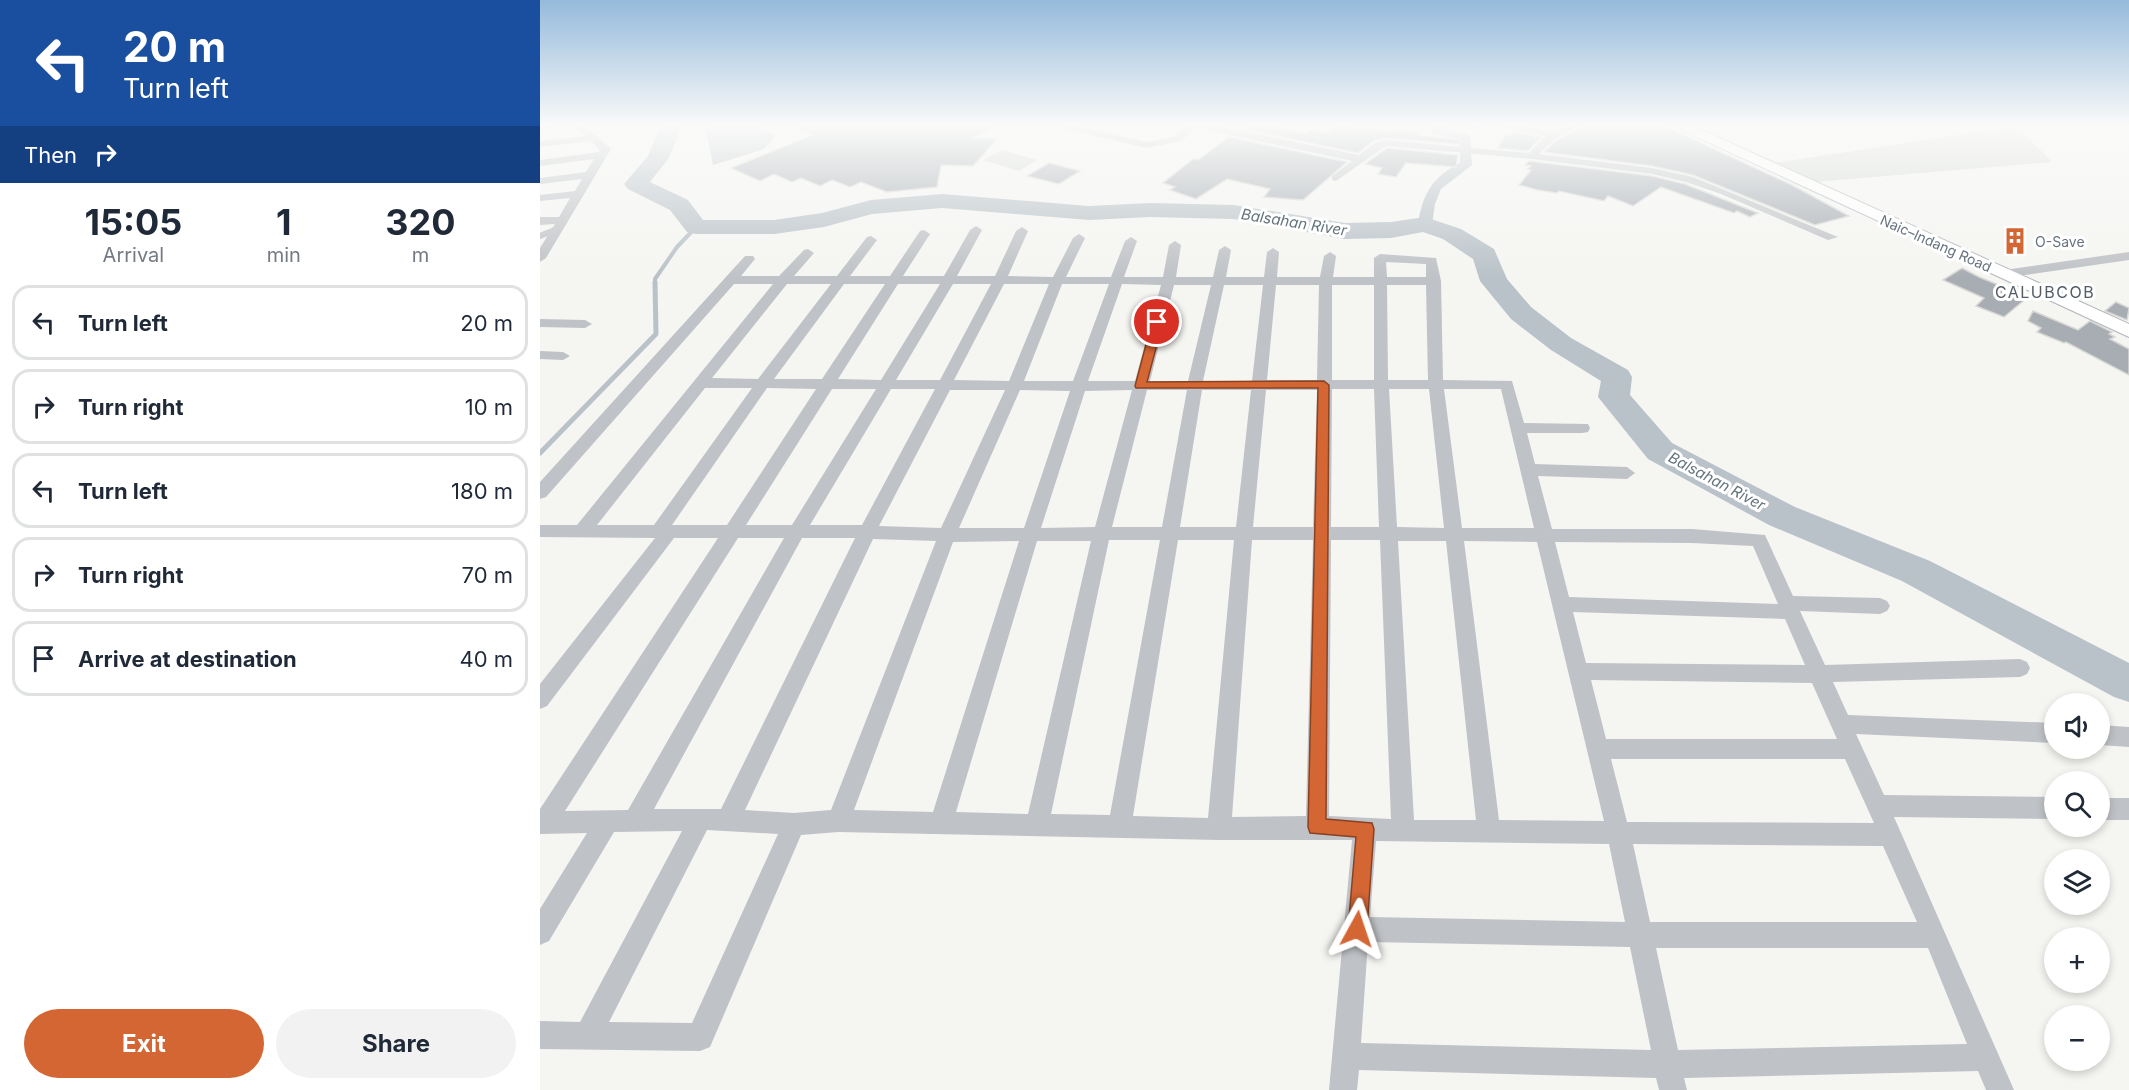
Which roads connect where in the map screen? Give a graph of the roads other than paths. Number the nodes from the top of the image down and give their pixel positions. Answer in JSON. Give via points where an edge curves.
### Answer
{"nodes":[{"id":1,"x":584,"y":176,"type":"edge"},
{"id":2,"x":590,"y":176,"type":"edge"},
{"id":3,"x":1339,"y":176,"type":"edge"},
{"id":4,"x":1675,"y":176,"type":"edge"},
{"id":5,"x":1789,"y":176,"type":"edge"},
{"id":6,"x":1336,"y":178,"type":"dead end"},
{"id":7,"x":540,"y":181,"type":"edge"},
{"id":8,"x":578,"y":194,"type":"junction"},
{"id":9,"x":540,"y":198,"type":"edge"},
{"id":10,"x":540,"y":221,"type":"edge"},
{"id":11,"x":559,"y":225,"type":"junction"},
{"id":12,"x":976,"y":230,"type":"dead end"},
{"id":13,"x":1022,"y":231,"type":"dead end"},
{"id":14,"x":924,"y":234,"type":"dead end"},
{"id":15,"x":540,"y":236,"type":"edge"},
{"id":16,"x":1832,"y":237,"type":"dead end"},
{"id":17,"x":1078,"y":238,"type":"dead end"},
{"id":18,"x":871,"y":240,"type":"dead end"},
{"id":19,"x":1131,"y":241,"type":"dead end"},
{"id":20,"x":1175,"y":245,"type":"dead end"},
{"id":21,"x":1225,"y":250,"type":"dead end"},
{"id":22,"x":1273,"y":252,"type":"dead end"},
{"id":23,"x":808,"y":253,"type":"dead end"},
{"id":24,"x":1330,"y":256,"type":"dead end"},
{"id":25,"x":2129,"y":256,"type":"edge"},
{"id":26,"x":540,"y":258,"type":"edge"},
{"id":27,"x":748,"y":259,"type":"dead end"},
{"id":28,"x":2004,"y":274,"type":"junction"},
{"id":29,"x":897,"y":279,"type":"junction"},
{"id":30,"x":1058,"y":279,"type":"junction"},
{"id":31,"x":731,"y":280,"type":"junction"},
{"id":32,"x":783,"y":280,"type":"junction"},
{"id":33,"x":840,"y":280,"type":"junction"},
{"id":34,"x":949,"y":280,"type":"junction"},
{"id":35,"x":1000,"y":280,"type":"junction"},
{"id":36,"x":1117,"y":280,"type":"junction"},
{"id":37,"x":1169,"y":280,"type":"junction"},
{"id":38,"x":1217,"y":280,"type":"junction"},
{"id":39,"x":1270,"y":280,"type":"junction"},
{"id":40,"x":1326,"y":280,"type":"junction"},
{"id":41,"x":1381,"y":280,"type":"junction"},
{"id":42,"x":540,"y":323,"type":"edge"},
{"id":43,"x":585,"y":324,"type":"dead end"},
{"id":44,"x":2129,"y":331,"type":"edge"},
{"id":45,"x":540,"y":355,"type":"edge"},
{"id":46,"x":563,"y":356,"type":"dead end"},
{"id":47,"x":702,"y":383,"type":"junction"},
{"id":48,"x":763,"y":383,"type":"junction"},
{"id":49,"x":826,"y":384,"type":"junction"},
{"id":50,"x":1260,"y":384,"type":"junction"},
{"id":51,"x":1436,"y":384,"type":"junction"},
{"id":52,"x":1015,"y":385,"type":"junction"},
{"id":53,"x":1324,"y":385,"type":"junction"},
{"id":54,"x":1380,"y":385,"type":"junction"},
{"id":55,"x":886,"y":386,"type":"junction"},
{"id":56,"x":945,"y":386,"type":"junction"},
{"id":57,"x":1079,"y":386,"type":"junction"},
{"id":58,"x":1140,"y":386,"type":"junction"},
{"id":59,"x":1195,"y":386,"type":"junction"},
{"id":60,"x":1519,"y":428,"type":"junction"},
{"id":61,"x":1582,"y":428,"type":"dead end"},
{"id":62,"x":1530,"y":470,"type":"junction"},
{"id":63,"x":1627,"y":473,"type":"dead end"},
{"id":64,"x":540,"y":493,"type":"edge"},
{"id":65,"x":540,"y":531,"type":"edge"},
{"id":66,"x":582,"y":531,"type":"junction"},
{"id":67,"x":664,"y":532,"type":"junction"},
{"id":68,"x":732,"y":532,"type":"junction"},
{"id":69,"x":797,"y":532,"type":"junction"},
{"id":70,"x":867,"y":532,"type":"junction"},
{"id":71,"x":1031,"y":533,"type":"junction"},
{"id":72,"x":1102,"y":533,"type":"junction"},
{"id":73,"x":1244,"y":533,"type":"junction"},
{"id":74,"x":1168,"y":534,"type":"junction"},
{"id":75,"x":1320,"y":534,"type":"junction"},
{"id":76,"x":1389,"y":535,"type":"junction"},
{"id":77,"x":1547,"y":535,"type":"junction"},
{"id":78,"x":947,"y":536,"type":"junction"},
{"id":79,"x":1455,"y":536,"type":"junction"},
{"id":80,"x":1564,"y":604,"type":"junction"},
{"id":81,"x":1880,"y":606,"type":"dead end"},
{"id":82,"x":1789,"y":608,"type":"junction"},
{"id":83,"x":2020,"y":668,"type":"dead end"},
{"id":84,"x":1580,"y":671,"type":"junction"},
{"id":85,"x":1819,"y":674,"type":"junction"},
{"id":86,"x":540,"y":700,"type":"edge"},
{"id":87,"x":1841,"y":724,"type":"junction"},
{"id":88,"x":2044,"y":733,"type":"edge"},
{"id":89,"x":2110,"y":736,"type":"edge"},
{"id":90,"x":2129,"y":737,"type":"edge"},
{"id":91,"x":1598,"y":748,"type":"junction"},
{"id":92,"x":1852,"y":749,"type":"junction"},
{"id":93,"x":1878,"y":806,"type":"junction"},
{"id":94,"x":2044,"y":808,"type":"edge"},
{"id":95,"x":2110,"y":808,"type":"edge"},
{"id":96,"x":2129,"y":809,"type":"edge"},
{"id":97,"x":701,"y":819,"type":"junction"},
{"id":98,"x":635,"y":820,"type":"junction"},
{"id":99,"x":728,"y":820,"type":"junction"},
{"id":100,"x":608,"y":821,"type":"junction"},
{"id":101,"x":838,"y":821,"type":"junction"},
{"id":102,"x":542,"y":823,"type":"edge"},
{"id":103,"x":794,"y":824,"type":"junction"},
{"id":104,"x":941,"y":824,"type":"junction"},
{"id":105,"x":1037,"y":825,"type":"junction"},
{"id":106,"x":1120,"y":826,"type":"junction"},
{"id":107,"x":1317,"y":827,"type":"junction"},
{"id":108,"x":1219,"y":829,"type":"junction"},
{"id":109,"x":1365,"y":829,"type":"junction"},
{"id":110,"x":1489,"y":830,"type":"junction"},
{"id":111,"x":1403,"y":831,"type":"junction"},
{"id":112,"x":1618,"y":831,"type":"junction"},
{"id":113,"x":1891,"y":835,"type":"junction"},
{"id":114,"x":1357,"y":929,"type":"junction"},
{"id":115,"x":540,"y":932,"type":"edge"},
{"id":116,"x":1641,"y":935,"type":"junction"},
{"id":117,"x":1935,"y":935,"type":"junction"},
{"id":118,"x":588,"y":1034,"type":"junction"},
{"id":119,"x":540,"y":1035,"type":"edge"},
{"id":120,"x":1346,"y":1056,"type":"junction"},
{"id":121,"x":1986,"y":1057,"type":"junction"},
{"id":122,"x":1671,"y":1077,"type":"edge"},
{"id":123,"x":1343,"y":1090,"type":"edge"},
{"id":124,"x":2001,"y":1090,"type":"edge"}],
"edges":[{"from":1,"to":7,"type":"street"},
{"from":2,"to":8,"type":"street"},
{"from":3,"to":6,"type":"street"},
{"from":4,"to":16,"type":"street"},
{"from":5,"to":28,"type":"main road","name":"Naic–Indang Road"},
{"from":8,"to":9,"type":"street"},
{"from":8,"to":11,"type":"street"},
{"from":10,"to":11,"type":"street"},
{"from":11,"to":15,"type":"lane"},
{"from":11,"to":26,"type":"street"},
{"from":12,"to":34,"type":"street"},
{"from":13,"to":35,"type":"street"},
{"from":14,"to":29,"type":"street"},
{"from":17,"to":30,"type":"street"},
{"from":18,"to":33,"type":"street"},
{"from":19,"to":36,"type":"street"},
{"from":20,"to":37,"type":"street"},
{"from":21,"to":38,"type":"street"},
{"from":22,"to":39,"type":"street"},
{"from":23,"to":32,"type":"street"},
{"from":24,"to":40,"type":"street"},
{"from":25,"to":28,"type":"street"},
{"from":27,"to":31,"type":"street"},
{"from":28,"to":44,"type":"main road","name":"Naic–Indang Road"},
{"from":29,"to":33,"type":"street"},
{"from":29,"to":34,"type":"street"},
{"from":29,"to":49,"type":"street"},
{"from":30,"to":35,"type":"street"},
{"from":30,"to":36,"type":"street"},
{"from":30,"to":52,"type":"street"},
{"from":31,"to":32,"type":"street"},
{"from":31,"to":64,"type":"street"},
{"from":32,"to":33,"type":"street"},
{"from":32,"to":47,"type":"street"},
{"from":33,"to":48,"type":"street"},
{"from":34,"to":35,"type":"street"},
{"from":34,"to":55,"type":"street"},
{"from":35,"to":56,"type":"street"},
{"from":36,"to":37,"type":"street"},
{"from":36,"to":57,"type":"street"},
{"from":37,"to":38,"type":"street"},
{"from":37,"to":58,"type":"street"},
{"from":38,"to":39,"type":"street"},
{"from":38,"to":59,"type":"street"},
{"from":39,"to":40,"type":"street"},
{"from":39,"to":50,"type":"street"},
{"from":40,"to":41,"type":"street"},
{"from":40,"to":53,"type":"street"},
{"from":41,"to":51,"type":"street","via":[[1380,258],[1432,261]]},
{"from":41,"to":54,"type":"street"},
{"from":42,"to":43,"type":"street"},
{"from":45,"to":46,"type":"street"},
{"from":47,"to":48,"type":"street"},
{"from":47,"to":66,"type":"street"},
{"from":48,"to":49,"type":"street"},
{"from":48,"to":67,"type":"street"},
{"from":49,"to":55,"type":"street"},
{"from":49,"to":68,"type":"street"},
{"from":50,"to":53,"type":"street"},
{"from":50,"to":59,"type":"street"},
{"from":50,"to":73,"type":"street"},
{"from":51,"to":54,"type":"street"},
{"from":51,"to":60,"type":"street","via":[[1507,384]]},
{"from":51,"to":79,"type":"street"},
{"from":52,"to":56,"type":"street"},
{"from":52,"to":57,"type":"street"},
{"from":52,"to":78,"type":"street"},
{"from":53,"to":54,"type":"street"},
{"from":53,"to":75,"type":"street"},
{"from":54,"to":76,"type":"street"},
{"from":55,"to":56,"type":"street"},
{"from":55,"to":69,"type":"street"},
{"from":56,"to":70,"type":"street"},
{"from":57,"to":58,"type":"street"},
{"from":57,"to":71,"type":"street"},
{"from":58,"to":59,"type":"street"},
{"from":58,"to":72,"type":"street"},
{"from":59,"to":74,"type":"street"},
{"from":60,"to":61,"type":"street"},
{"from":60,"to":62,"type":"street"},
{"from":62,"to":63,"type":"street"},
{"from":62,"to":77,"type":"street"},
{"from":65,"to":66,"type":"street"},
{"from":66,"to":67,"type":"street"},
{"from":67,"to":68,"type":"street"},
{"from":67,"to":86,"type":"street"},
{"from":68,"to":69,"type":"street"},
{"from":68,"to":102,"type":"street"},
{"from":69,"to":70,"type":"street"},
{"from":69,"to":98,"type":"street"},
{"from":70,"to":78,"type":"street"},
{"from":70,"to":99,"type":"street"},
{"from":71,"to":72,"type":"street"},
{"from":71,"to":78,"type":"street"},
{"from":71,"to":104,"type":"street"},
{"from":72,"to":74,"type":"street"},
{"from":72,"to":105,"type":"street"},
{"from":73,"to":74,"type":"street"},
{"from":73,"to":75,"type":"street"},
{"from":73,"to":108,"type":"street"},
{"from":74,"to":106,"type":"street"},
{"from":75,"to":76,"type":"street"},
{"from":75,"to":107,"type":"street"},
{"from":76,"to":79,"type":"street"},
{"from":76,"to":111,"type":"street"},
{"from":77,"to":79,"type":"street"},
{"from":77,"to":80,"type":"street"},
{"from":77,"to":82,"type":"street","via":[[1759,540]]},
{"from":78,"to":101,"type":"street"},
{"from":79,"to":110,"type":"street"},
{"from":80,"to":82,"type":"street"},
{"from":80,"to":84,"type":"street"},
{"from":81,"to":82,"type":"street"},
{"from":82,"to":85,"type":"street"},
{"from":83,"to":85,"type":"street"},
{"from":84,"to":85,"type":"street"},
{"from":84,"to":91,"type":"street"},
{"from":85,"to":87,"type":"street"},
{"from":87,"to":88,"type":"street"},
{"from":87,"to":92,"type":"street"},
{"from":89,"to":90,"type":"street"},
{"from":91,"to":92,"type":"street"},
{"from":91,"to":112,"type":"street"},
{"from":92,"to":93,"type":"street"},
{"from":93,"to":94,"type":"street"},
{"from":93,"to":113,"type":"street"},
{"from":95,"to":96,"type":"street"},
{"from":97,"to":98,"type":"street"},
{"from":97,"to":99,"type":"street"},
{"from":97,"to":118,"type":"street"},
{"from":98,"to":100,"type":"street"},
{"from":99,"to":103,"type":"street"},
{"from":100,"to":102,"type":"street"},
{"from":100,"to":115,"type":"street"},
{"from":101,"to":103,"type":"street"},
{"from":101,"to":104,"type":"street"},
{"from":103,"to":118,"type":"street","via":[[700,1037]]},
{"from":104,"to":105,"type":"street"},
{"from":105,"to":106,"type":"street"},
{"from":106,"to":108,"type":"street"},
{"from":107,"to":108,"type":"street"},
{"from":107,"to":109,"type":"street"},
{"from":109,"to":111,"type":"street"},
{"from":109,"to":114,"type":"street"},
{"from":110,"to":111,"type":"street"},
{"from":110,"to":112,"type":"street"},
{"from":112,"to":113,"type":"street"},
{"from":112,"to":116,"type":"street"},
{"from":113,"to":117,"type":"street"},
{"from":114,"to":116,"type":"street"},
{"from":114,"to":120,"type":"street"},
{"from":116,"to":117,"type":"street"},
{"from":116,"to":122,"type":"street"},
{"from":117,"to":121,"type":"street"},
{"from":118,"to":119,"type":"street"},
{"from":120,"to":122,"type":"street"},
{"from":120,"to":123,"type":"street"},
{"from":121,"to":122,"type":"street"},
{"from":121,"to":124,"type":"street"}]}
